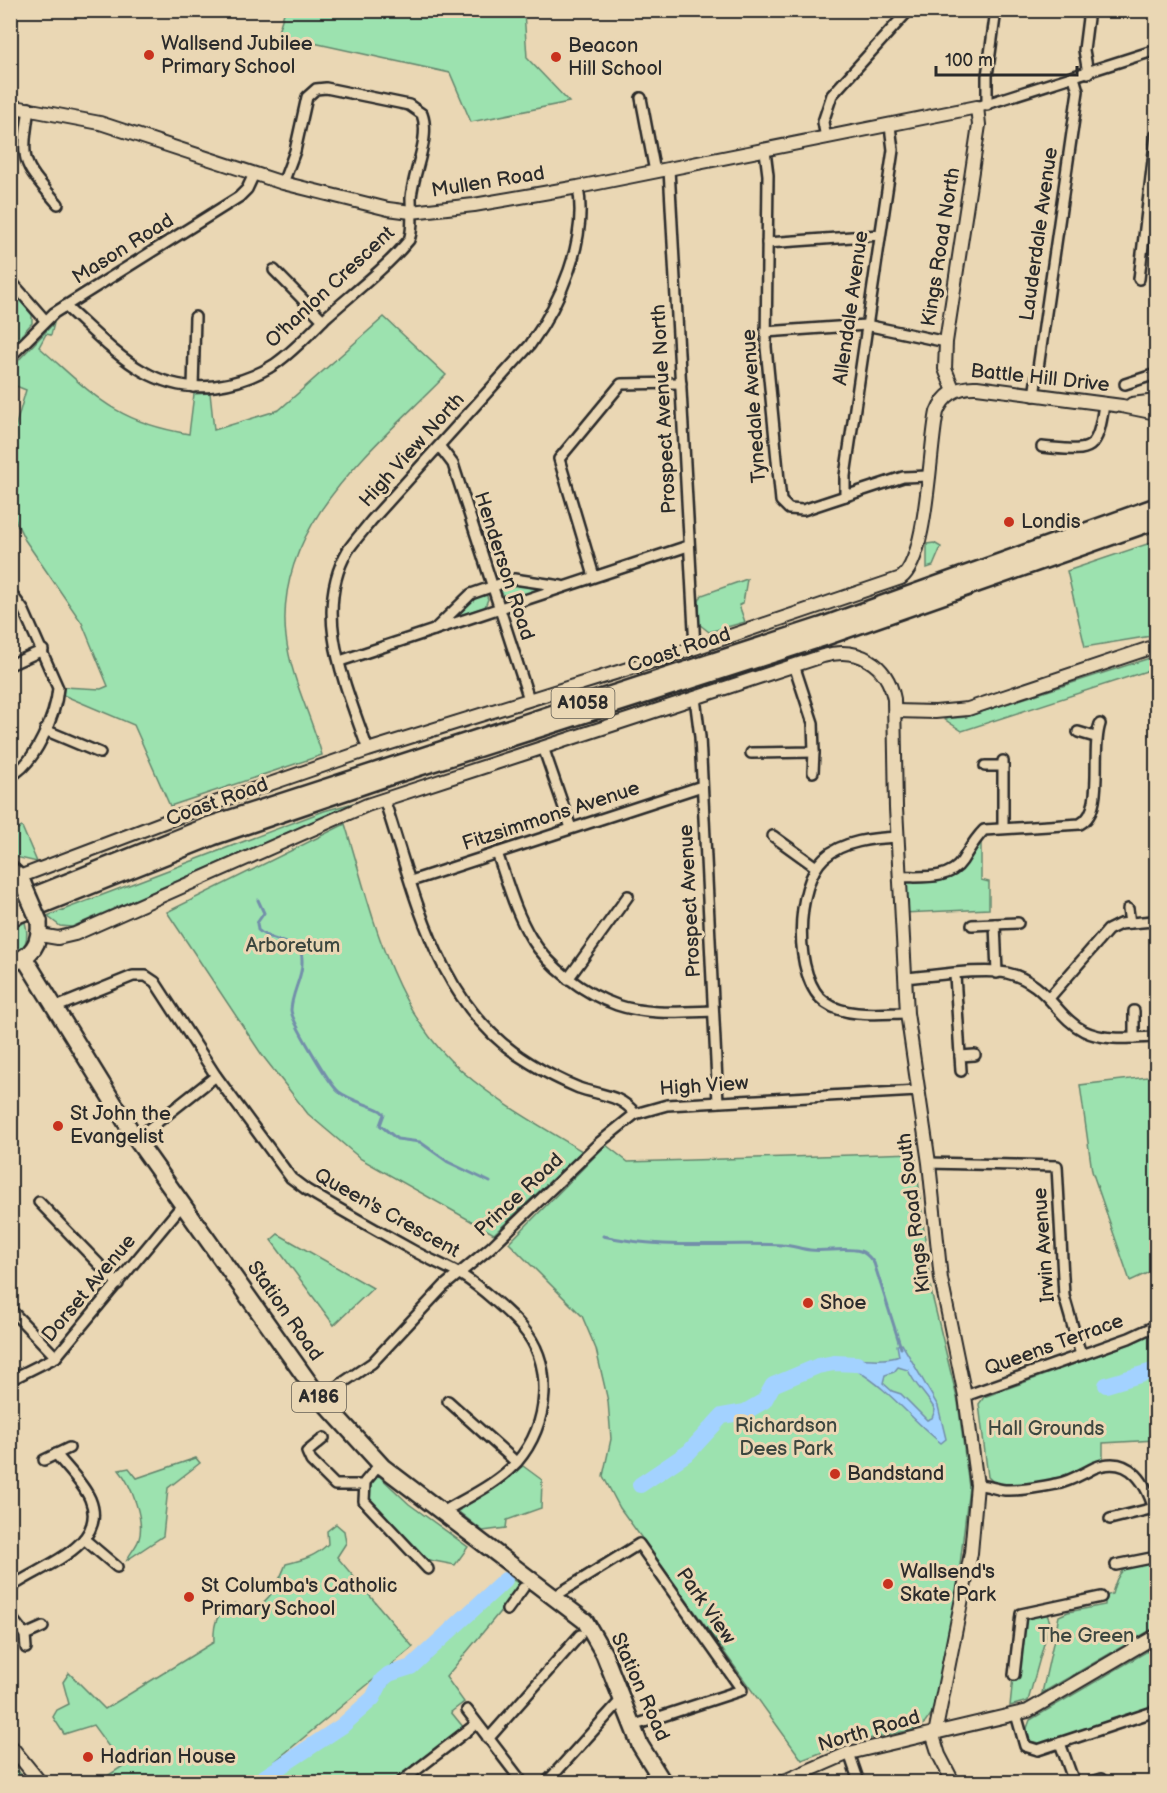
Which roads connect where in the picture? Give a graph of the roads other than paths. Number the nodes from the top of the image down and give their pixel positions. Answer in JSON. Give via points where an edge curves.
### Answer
{"nodes":[{"id":1,"x":909,"y":10,"type":"edge"},
{"id":2,"x":996,"y":10,"type":"edge"},
{"id":3,"x":1089,"y":10,"type":"edge"},
{"id":4,"x":1156,"y":50,"type":"edge"},
{"id":5,"x":1088,"y":73,"type":"junction"},
{"id":6,"x":1074,"y":77,"type":"junction"},
{"id":7,"x":641,"y":98,"type":"dead end"},
{"id":8,"x":10,"y":106,"type":"edge"},
{"id":9,"x":982,"y":106,"type":"junction"},
{"id":10,"x":29,"y":108,"type":"junction"},
{"id":11,"x":890,"y":126,"type":"junction"},
{"id":12,"x":1156,"y":135,"type":"edge"},
{"id":13,"x":826,"y":138,"type":"junction"},
{"id":14,"x":765,"y":151,"type":"junction"},
{"id":15,"x":669,"y":170,"type":"junction"},
{"id":16,"x":655,"y":172,"type":"junction"},
{"id":17,"x":254,"y":174,"type":"junction"},
{"id":18,"x":283,"y":183,"type":"junction"},
{"id":19,"x":578,"y":188,"type":"junction"},
{"id":20,"x":1153,"y":191,"type":"edge"},
{"id":21,"x":58,"y":204,"type":"dead end"},
{"id":22,"x":411,"y":212,"type":"junction"},
{"id":23,"x":880,"y":235,"type":"junction"},
{"id":24,"x":767,"y":243,"type":"junction"},
{"id":25,"x":274,"y":270,"type":"dead end"},
{"id":26,"x":1139,"y":279,"type":"dead end"},
{"id":27,"x":10,"y":280,"type":"edge"},
{"id":28,"x":65,"y":306,"type":"junction"},
{"id":29,"x":195,"y":317,"type":"dead end"},
{"id":30,"x":45,"y":320,"type":"junction"},
{"id":31,"x":323,"y":320,"type":"junction"},
{"id":32,"x":866,"y":325,"type":"junction"},
{"id":33,"x":765,"y":332,"type":"junction"},
{"id":34,"x":946,"y":342,"type":"junction"},
{"id":35,"x":10,"y":357,"type":"edge"},
{"id":36,"x":1156,"y":374,"type":"edge"},
{"id":37,"x":681,"y":383,"type":"junction"},
{"id":38,"x":1125,"y":384,"type":"dead end"},
{"id":39,"x":193,"y":387,"type":"junction"},
{"id":40,"x":954,"y":391,"type":"junction"},
{"id":41,"x":1034,"y":396,"type":"junction"},
{"id":42,"x":1156,"y":401,"type":"edge"},
{"id":43,"x":1104,"y":404,"type":"junction"},
{"id":44,"x":1122,"y":406,"type":"junction"},
{"id":45,"x":1156,"y":413,"type":"edge"},
{"id":46,"x":440,"y":447,"type":"junction"},
{"id":47,"x":1042,"y":447,"type":"dead end"},
{"id":48,"x":928,"y":476,"type":"junction"},
{"id":49,"x":845,"y":496,"type":"junction"},
{"id":50,"x":1156,"y":506,"type":"edge"},
{"id":51,"x":1156,"y":521,"type":"edge"},
{"id":52,"x":688,"y":546,"type":"junction"},
{"id":53,"x":594,"y":576,"type":"junction"},
{"id":54,"x":492,"y":586,"type":"junction"},
{"id":55,"x":564,"y":587,"type":"junction"},
{"id":56,"x":10,"y":592,"type":"edge"},
{"id":57,"x":500,"y":609,"type":"junction"},
{"id":58,"x":432,"y":632,"type":"junction"},
{"id":59,"x":1156,"y":646,"type":"edge"},
{"id":60,"x":695,"y":648,"type":"junction"},
{"id":61,"x":43,"y":650,"type":"junction"},
{"id":62,"x":340,"y":661,"type":"junction"},
{"id":63,"x":10,"y":665,"type":"edge"},
{"id":64,"x":794,"y":665,"type":"junction"},
{"id":65,"x":695,"y":698,"type":"junction"},
{"id":66,"x":529,"y":699,"type":"junction"},
{"id":67,"x":895,"y":711,"type":"junction"},
{"id":68,"x":1100,"y":724,"type":"dead end"},
{"id":69,"x":45,"y":730,"type":"junction"},
{"id":70,"x":1078,"y":732,"type":"dead end"},
{"id":71,"x":1095,"y":737,"type":"junction"},
{"id":72,"x":543,"y":747,"type":"junction"},
{"id":73,"x":368,"y":750,"type":"junction"},
{"id":74,"x":814,"y":752,"type":"junction"},
{"id":75,"x":100,"y":753,"type":"dead end"},
{"id":76,"x":751,"y":753,"type":"dead end"},
{"id":77,"x":985,"y":766,"type":"dead end"},
{"id":78,"x":813,"y":772,"type":"dead end"},
{"id":79,"x":10,"y":776,"type":"edge"},
{"id":80,"x":702,"y":786,"type":"junction"},
{"id":81,"x":384,"y":799,"type":"junction"},
{"id":82,"x":571,"y":828,"type":"junction"},
{"id":83,"x":1003,"y":828,"type":"junction"},
{"id":84,"x":773,"y":836,"type":"dead end"},
{"id":85,"x":898,"y":837,"type":"junction"},
{"id":86,"x":497,"y":852,"type":"junction"},
{"id":87,"x":816,"y":867,"type":"junction"},
{"id":88,"x":18,"y":877,"type":"edge"},
{"id":89,"x":900,"y":877,"type":"junction"},
{"id":90,"x":411,"y":881,"type":"junction"},
{"id":91,"x":628,"y":896,"type":"dead end"},
{"id":92,"x":10,"y":905,"type":"edge"},
{"id":93,"x":1128,"y":909,"type":"dead end"},
{"id":94,"x":10,"y":918,"type":"edge"},
{"id":95,"x":1153,"y":921,"type":"dead end"},
{"id":96,"x":1017,"y":923,"type":"dead end"},
{"id":97,"x":1130,"y":923,"type":"junction"},
{"id":98,"x":995,"y":924,"type":"junction"},
{"id":99,"x":972,"y":925,"type":"dead end"},
{"id":100,"x":40,"y":928,"type":"junction"},
{"id":101,"x":18,"y":961,"type":"edge"},
{"id":102,"x":997,"y":973,"type":"junction"},
{"id":103,"x":955,"y":975,"type":"junction"},
{"id":104,"x":905,"y":978,"type":"junction"},
{"id":105,"x":568,"y":979,"type":"junction"},
{"id":106,"x":1050,"y":997,"type":"junction"},
{"id":107,"x":54,"y":1008,"type":"junction"},
{"id":108,"x":713,"y":1011,"type":"junction"},
{"id":109,"x":1134,"y":1011,"type":"dead end"},
{"id":110,"x":907,"y":1013,"type":"junction"},
{"id":111,"x":1153,"y":1037,"type":"dead end"},
{"id":112,"x":1134,"y":1038,"type":"junction"},
{"id":113,"x":975,"y":1055,"type":"dead end"},
{"id":114,"x":960,"y":1056,"type":"junction"},
{"id":115,"x":962,"y":1071,"type":"dead end"},
{"id":116,"x":216,"y":1076,"type":"junction"},
{"id":117,"x":918,"y":1091,"type":"junction"},
{"id":118,"x":718,"y":1102,"type":"junction"},
{"id":119,"x":635,"y":1114,"type":"junction"},
{"id":120,"x":136,"y":1138,"type":"junction"},
{"id":121,"x":929,"y":1163,"type":"junction"},
{"id":122,"x":39,"y":1202,"type":"dead end"},
{"id":123,"x":183,"y":1204,"type":"junction"},
{"id":124,"x":458,"y":1274,"type":"junction"},
{"id":125,"x":118,"y":1284,"type":"junction"},
{"id":126,"x":10,"y":1309,"type":"edge"},
{"id":127,"x":1155,"y":1326,"type":"dead end"},
{"id":128,"x":1081,"y":1355,"type":"junction"},
{"id":129,"x":56,"y":1357,"type":"junction"},
{"id":130,"x":10,"y":1380,"type":"edge"},
{"id":131,"x":965,"y":1396,"type":"junction"},
{"id":132,"x":320,"y":1398,"type":"junction"},
{"id":133,"x":448,"y":1401,"type":"dead end"},
{"id":134,"x":324,"y":1438,"type":"dead end"},
{"id":135,"x":69,"y":1448,"type":"dead end"},
{"id":136,"x":56,"y":1454,"type":"junction"},
{"id":137,"x":44,"y":1460,"type":"dead end"},
{"id":138,"x":516,"y":1462,"type":"junction"},
{"id":139,"x":380,"y":1464,"type":"junction"},
{"id":140,"x":364,"y":1485,"type":"junction"},
{"id":141,"x":977,"y":1485,"type":"junction"},
{"id":142,"x":1155,"y":1512,"type":"edge"},
{"id":143,"x":441,"y":1513,"type":"junction"},
{"id":144,"x":1110,"y":1519,"type":"dead end"},
{"id":145,"x":84,"y":1539,"type":"junction"},
{"id":146,"x":1156,"y":1557,"type":"edge"},
{"id":147,"x":1116,"y":1565,"type":"dead end"},
{"id":148,"x":117,"y":1567,"type":"dead end"},
{"id":149,"x":428,"y":1569,"type":"dead end"},
{"id":150,"x":11,"y":1588,"type":"edge"},
{"id":151,"x":523,"y":1588,"type":"dead end"},
{"id":152,"x":555,"y":1596,"type":"junction"},
{"id":153,"x":1101,"y":1597,"type":"dead end"},
{"id":154,"x":507,"y":1611,"type":"dead end"},
{"id":155,"x":10,"y":1616,"type":"edge"},
{"id":156,"x":43,"y":1627,"type":"dead end"},
{"id":157,"x":25,"y":1635,"type":"junction"},
{"id":158,"x":580,"y":1635,"type":"dead end"},
{"id":159,"x":1156,"y":1636,"type":"edge"},
{"id":160,"x":26,"y":1648,"type":"dead end"},
{"id":161,"x":1014,"y":1675,"type":"dead end"},
{"id":162,"x":621,"y":1699,"type":"junction"},
{"id":163,"x":467,"y":1710,"type":"dead end"},
{"id":164,"x":1156,"y":1711,"type":"edge"},
{"id":165,"x":1016,"y":1714,"type":"junction"},
{"id":166,"x":476,"y":1724,"type":"junction"},
{"id":167,"x":632,"y":1726,"type":"junction"},
{"id":168,"x":935,"y":1733,"type":"junction"},
{"id":169,"x":488,"y":1739,"type":"junction"},
{"id":170,"x":1060,"y":1743,"type":"junction"},
{"id":171,"x":10,"y":1744,"type":"edge"},
{"id":172,"x":849,"y":1753,"type":"junction"},
{"id":173,"x":655,"y":1779,"type":"edge"},
{"id":174,"x":1101,"y":1779,"type":"dead end"},
{"id":175,"x":40,"y":1782,"type":"edge"},
{"id":176,"x":401,"y":1782,"type":"edge"},
{"id":177,"x":522,"y":1782,"type":"edge"},
{"id":178,"x":548,"y":1782,"type":"edge"},
{"id":179,"x":782,"y":1782,"type":"edge"},
{"id":180,"x":859,"y":1782,"type":"edge"},
{"id":181,"x":953,"y":1782,"type":"edge"},
{"id":182,"x":1074,"y":1782,"type":"edge"},
{"id":183,"x":1091,"y":1782,"type":"edge"}],
"edges":[{"from":1,"to":13,"type":"street","via":[[832,95],[824,117]]},
{"from":2,"to":9,"type":"street","name":"Kings Road North"},
{"from":3,"to":5,"type":"street","via":[[1084,50]]},
{"from":4,"to":5,"type":"street"},
{"from":5,"to":6,"type":"street"},
{"from":6,"to":9,"type":"street"},
{"from":6,"to":41,"type":"street","name":"Lauderdale Avenue","via":[[1077,101]]},
{"from":7,"to":16,"type":"street"},
{"from":8,"to":10,"type":"street","name":"Mullen Road"},
{"from":9,"to":11,"type":"street","name":"Mullen Road"},
{"from":9,"to":34,"type":"street","name":"Kings Road North"},
{"from":10,"to":17,"type":"street","name":"Mullen Road","via":[[100,123]]},
{"from":10,"to":21,"type":"street","via":[[25,161]]},
{"from":11,"to":13,"type":"street","name":"Mullen Road"},
{"from":11,"to":23,"type":"street","name":"Allendale Avenue","via":[[893,150]]},
{"from":12,"to":20,"type":"street"},
{"from":13,"to":14,"type":"street","name":"Mullen Road"},
{"from":14,"to":15,"type":"street","name":"Mullen Road"},
{"from":14,"to":24,"type":"street","name":"Tynedale Avenue"},
{"from":15,"to":16,"type":"street","name":"Mullen Road"},
{"from":15,"to":37,"type":"street","name":"Prospect Avenue North"},
{"from":16,"to":19,"type":"street","name":"Mullen Road"},
{"from":17,"to":18,"type":"street","name":"Mullen Road"},
{"from":17,"to":28,"type":"street","name":"Mason Road","via":[[239,197]]},
{"from":18,"to":22,"type":"street","name":"Mullen Road"},
{"from":18,"to":22,"type":"street","name":"O'hanlon Crescent","via":[[306,102],[313,91],[326,88],[409,105],[420,112],[425,124]]},
{"from":19,"to":22,"type":"street","name":"Mullen Road"},
{"from":19,"to":46,"type":"street","name":"High View North","via":[[580,212],[573,253],[542,328]]},
{"from":20,"to":26,"type":"street"},
{"from":22,"to":31,"type":"street","name":"O'hanlon Crescent","via":[[411,235],[405,244]]},
{"from":23,"to":24,"type":"street"},
{"from":23,"to":32,"type":"street","name":"Allendale Avenue"},
{"from":24,"to":33,"type":"street","name":"Tynedale Avenue"},
{"from":25,"to":31,"type":"street"},
{"from":27,"to":30,"type":"street"},
{"from":28,"to":30,"type":"street","name":"Mason Road"},
{"from":28,"to":39,"type":"street","name":"O'hanlon Crescent","via":[[138,369],[161,381]]},
{"from":29,"to":39,"type":"street"},
{"from":30,"to":35,"type":"street","name":"Mason Road"},
{"from":31,"to":39,"type":"street","name":"O'hanlon Crescent","via":[[265,370],[226,384]]},
{"from":32,"to":33,"type":"street"},
{"from":32,"to":34,"type":"street"},
{"from":32,"to":49,"type":"street","name":"Allendale Avenue"},
{"from":33,"to":49,"type":"street","name":"Tynedale Avenue","via":[[780,501],[798,511]]},
{"from":34,"to":40,"type":"street","name":"Kings Road North","via":[[945,369]]},
{"from":36,"to":38,"type":"street"},
{"from":37,"to":52,"type":"street","name":"Prospect Avenue North"},
{"from":37,"to":53,"type":"street","via":[[621,384],[559,459]]},
{"from":40,"to":41,"type":"street","name":"Battle Hill Drive","via":[[977,387]]},
{"from":40,"to":48,"type":"street","via":[[944,398],[937,412]]},
{"from":41,"to":43,"type":"street","name":"Battle Hill Drive"},
{"from":42,"to":44,"type":"street","name":"Battle Hill Drive"},
{"from":43,"to":44,"type":"street","name":"Battle Hill Drive"},
{"from":43,"to":47,"type":"street","via":[[1093,444],[1077,450]]},
{"from":44,"to":45,"type":"street","name":"Battle Hill Drive"},
{"from":46,"to":54,"type":"street","name":"Henderson Road","via":[[453,465]]},
{"from":46,"to":62,"type":"street","name":"High View North","via":[[348,550],[336,578],[332,605],[332,635]]},
{"from":48,"to":49,"type":"street","name":"Tynedale Avenue","via":[[903,477]]},
{"from":48,"to":60,"type":"street","name":"Coast Road","via":[[918,547],[910,570],[901,578]]},
{"from":50,"to":92,"type":"main road","name":"Coast Road","number":"A1058","via":[[821,626],[207,826]]},
{"from":51,"to":94,"type":"main road","name":"Coast Road","number":"A1058","via":[[826,637],[224,834]]},
{"from":52,"to":53,"type":"street"},
{"from":52,"to":60,"type":"street","name":"Prospect Avenue North"},
{"from":53,"to":55,"type":"street"},
{"from":54,"to":55,"type":"street","via":[[518,579]]},
{"from":54,"to":57,"type":"street","name":"Henderson Road"},
{"from":54,"to":58,"type":"street","via":[[468,596]]},
{"from":55,"to":57,"type":"street"},
{"from":56,"to":61,"type":"street"},
{"from":57,"to":58,"type":"street"},
{"from":57,"to":66,"type":"street","name":"Henderson Road"},
{"from":58,"to":62,"type":"street"},
{"from":59,"to":67,"type":"street","via":[[968,709]]},
{"from":60,"to":66,"type":"street","name":"Coast Road"},
{"from":61,"to":63,"type":"street"},
{"from":61,"to":69,"type":"street","via":[[58,688]]},
{"from":62,"to":73,"type":"street","name":"High View North"},
{"from":64,"to":65,"type":"street"},
{"from":64,"to":67,"type":"street","name":"Kings Road South","via":[[831,654],[851,653],[876,664],[890,684]]},
{"from":64,"to":74,"type":"street","via":[[812,716]]},
{"from":65,"to":72,"type":"street"},
{"from":65,"to":80,"type":"street","name":"Prospect Avenue"},
{"from":66,"to":73,"type":"street","name":"Coast Road"},
{"from":67,"to":85,"type":"street","name":"Kings Road South"},
{"from":68,"to":71,"type":"street"},
{"from":69,"to":75,"type":"street"},
{"from":69,"to":79,"type":"street","via":[[26,766]]},
{"from":70,"to":71,"type":"street"},
{"from":71,"to":83,"type":"street","via":[[1095,808],[1089,819],[1080,824]]},
{"from":72,"to":81,"type":"street"},
{"from":72,"to":82,"type":"street"},
{"from":73,"to":88,"type":"street","name":"Coast Road"},
{"from":74,"to":76,"type":"street"},
{"from":74,"to":78,"type":"street"},
{"from":77,"to":83,"type":"street","via":[[1003,764]]},
{"from":80,"to":82,"type":"street","name":"Fitzsimmons Avenue"},
{"from":80,"to":108,"type":"street","name":"Prospect Avenue"},
{"from":81,"to":90,"type":"street","name":"High View"},
{"from":81,"to":100,"type":"street","via":[[75,934],[58,938]]},
{"from":82,"to":86,"type":"street","name":"Fitzsimmons Avenue"},
{"from":83,"to":89,"type":"street","via":[[984,830],[961,864],[951,871],[938,876]]},
{"from":84,"to":87,"type":"street"},
{"from":85,"to":87,"type":"street","via":[[849,845],[830,854]]},
{"from":85,"to":89,"type":"street","name":"Kings Road South"},
{"from":86,"to":90,"type":"street","name":"Fitzsimmons Avenue"},
{"from":86,"to":105,"type":"street","via":[[531,937]]},
{"from":87,"to":110,"type":"street","via":[[805,891],[802,913],[805,965],[817,993],[838,1008]]},
{"from":88,"to":100,"type":"main road","bridge":true},
{"from":89,"to":104,"type":"street","name":"Kings Road South"},
{"from":90,"to":119,"type":"street","name":"High View","via":[[430,941],[446,975],[491,1033],[545,1072],[619,1100]]},
{"from":91,"to":105,"type":"street"},
{"from":93,"to":97,"type":"street"},
{"from":95,"to":97,"type":"street"},
{"from":96,"to":98,"type":"street"},
{"from":97,"to":106,"type":"street","via":[[1108,930]]},
{"from":98,"to":99,"type":"street"},
{"from":98,"to":102,"type":"street"},
{"from":100,"to":101,"type":"main road","name":"Station Road","via":[[35,948]]},
{"from":101,"to":107,"type":"main road","name":"Station Road","number":"A186"},
{"from":102,"to":103,"type":"street"},
{"from":102,"to":106,"type":"street","via":[[1008,973]]},
{"from":103,"to":104,"type":"street"},
{"from":103,"to":114,"type":"street"},
{"from":104,"to":110,"type":"street","name":"Kings Road South"},
{"from":105,"to":108,"type":"street","via":[[617,1005],[664,1012]]},
{"from":106,"to":112,"type":"street","via":[[1083,1030],[1113,1038]]},
{"from":107,"to":116,"type":"street","name":"Queen's Crescent","via":[[133,976],[146,976],[155,982]]},
{"from":107,"to":120,"type":"main road","name":"Station Road","number":"A186"},
{"from":108,"to":118,"type":"street","name":"Prospect Avenue"},
{"from":109,"to":112,"type":"street"},
{"from":110,"to":117,"type":"street","name":"Kings Road South"},
{"from":111,"to":112,"type":"street"},
{"from":113,"to":114,"type":"street"},
{"from":114,"to":115,"type":"street"},
{"from":116,"to":120,"type":"street"},
{"from":116,"to":124,"type":"street","name":"Queen's Crescent","via":[[291,1178]]},
{"from":117,"to":118,"type":"street","name":"High View"},
{"from":117,"to":121,"type":"street","name":"Kings Road South"},
{"from":118,"to":119,"type":"street","name":"High View","via":[[660,1105]]},
{"from":119,"to":124,"type":"street","name":"Prince Road"},
{"from":120,"to":123,"type":"main road","name":"Station Road","number":"A186"},
{"from":121,"to":128,"type":"street","name":"Irwin Avenue","via":[[1057,1166],[1064,1296]]},
{"from":121,"to":131,"type":"street","name":"Kings Road South","via":[[941,1279]]},
{"from":122,"to":125,"type":"street"},
{"from":123,"to":125,"type":"street","name":"Dorset Avenue"},
{"from":123,"to":132,"type":"main road","name":"Station Road","number":"A186"},
{"from":124,"to":132,"type":"street","name":"Prince Road","via":[[372,1363]]},
{"from":124,"to":138,"type":"street","name":"Queen's Crescent","via":[[522,1327],[542,1366],[542,1410],[532,1439]]},
{"from":125,"to":129,"type":"street","name":"Dorset Avenue"},
{"from":126,"to":129,"type":"street"},
{"from":127,"to":128,"type":"street","name":"Queens Terrace"},
{"from":128,"to":131,"type":"street","name":"Queens Terrace"},
{"from":129,"to":130,"type":"street","name":"Dorset Avenue"},
{"from":131,"to":141,"type":"street","name":"Kings Road South"},
{"from":132,"to":139,"type":"main road","name":"Station Road","number":"A186"},
{"from":133,"to":138,"type":"street"},
{"from":134,"to":140,"type":"street","via":[[302,1452],[334,1485]]},
{"from":135,"to":136,"type":"street"},
{"from":136,"to":137,"type":"street"},
{"from":136,"to":145,"type":"street","via":[[91,1501],[90,1528]]},
{"from":138,"to":143,"type":"street","name":"Queen's Crescent","via":[[499,1478]]},
{"from":139,"to":140,"type":"street"},
{"from":139,"to":143,"type":"main road","name":"Station Road","number":"A186"},
{"from":140,"to":149,"type":"street","via":[[366,1505]]},
{"from":141,"to":142,"type":"street","via":[[1008,1490],[1057,1484],[1102,1465],[1121,1464],[1137,1474]]},
{"from":141,"to":168,"type":"street","name":"Kings Road South","via":[[971,1553]]},
{"from":142,"to":144,"type":"street"},
{"from":143,"to":152,"type":"main road","name":"Station Road","number":"A186"},
{"from":145,"to":148,"type":"street"},
{"from":145,"to":150,"type":"street","via":[[73,1550]]},
{"from":146,"to":147,"type":"street"},
{"from":151,"to":154,"type":"street"},
{"from":152,"to":162,"type":"main road","name":"Station Road","number":"A186","via":[[590,1627]]},
{"from":152,"to":167,"type":"street","name":"Park View","via":[[639,1544],[742,1689]]},
{"from":153,"to":161,"type":"street","via":[[1021,1614]]},
{"from":155,"to":157,"type":"street"},
{"from":156,"to":157,"type":"street"},
{"from":157,"to":160,"type":"street"},
{"from":158,"to":169,"type":"street"},
{"from":159,"to":165,"type":"street","via":[[1049,1701]]},
{"from":162,"to":167,"type":"main road","name":"Station Road","number":"A186"},
{"from":162,"to":178,"type":"street"},
{"from":163,"to":166,"type":"street"},
{"from":164,"to":170,"type":"street"},
{"from":165,"to":168,"type":"street","name":"North Road"},
{"from":165,"to":170,"type":"street","via":[[1028,1748],[1038,1750]]},
{"from":166,"to":169,"type":"street"},
{"from":166,"to":176,"type":"street"},
{"from":167,"to":173,"type":"main road","name":"Station Road","number":"A186"},
{"from":168,"to":172,"type":"street","name":"North Road"},
{"from":168,"to":181,"type":"street","via":[[936,1750]]},
{"from":169,"to":177,"type":"street"},
{"from":170,"to":182,"type":"street"},
{"from":171,"to":175,"type":"street"},
{"from":172,"to":179,"type":"street","name":"North Road"},
{"from":172,"to":180,"type":"street"},
{"from":174,"to":183,"type":"street"}]}
